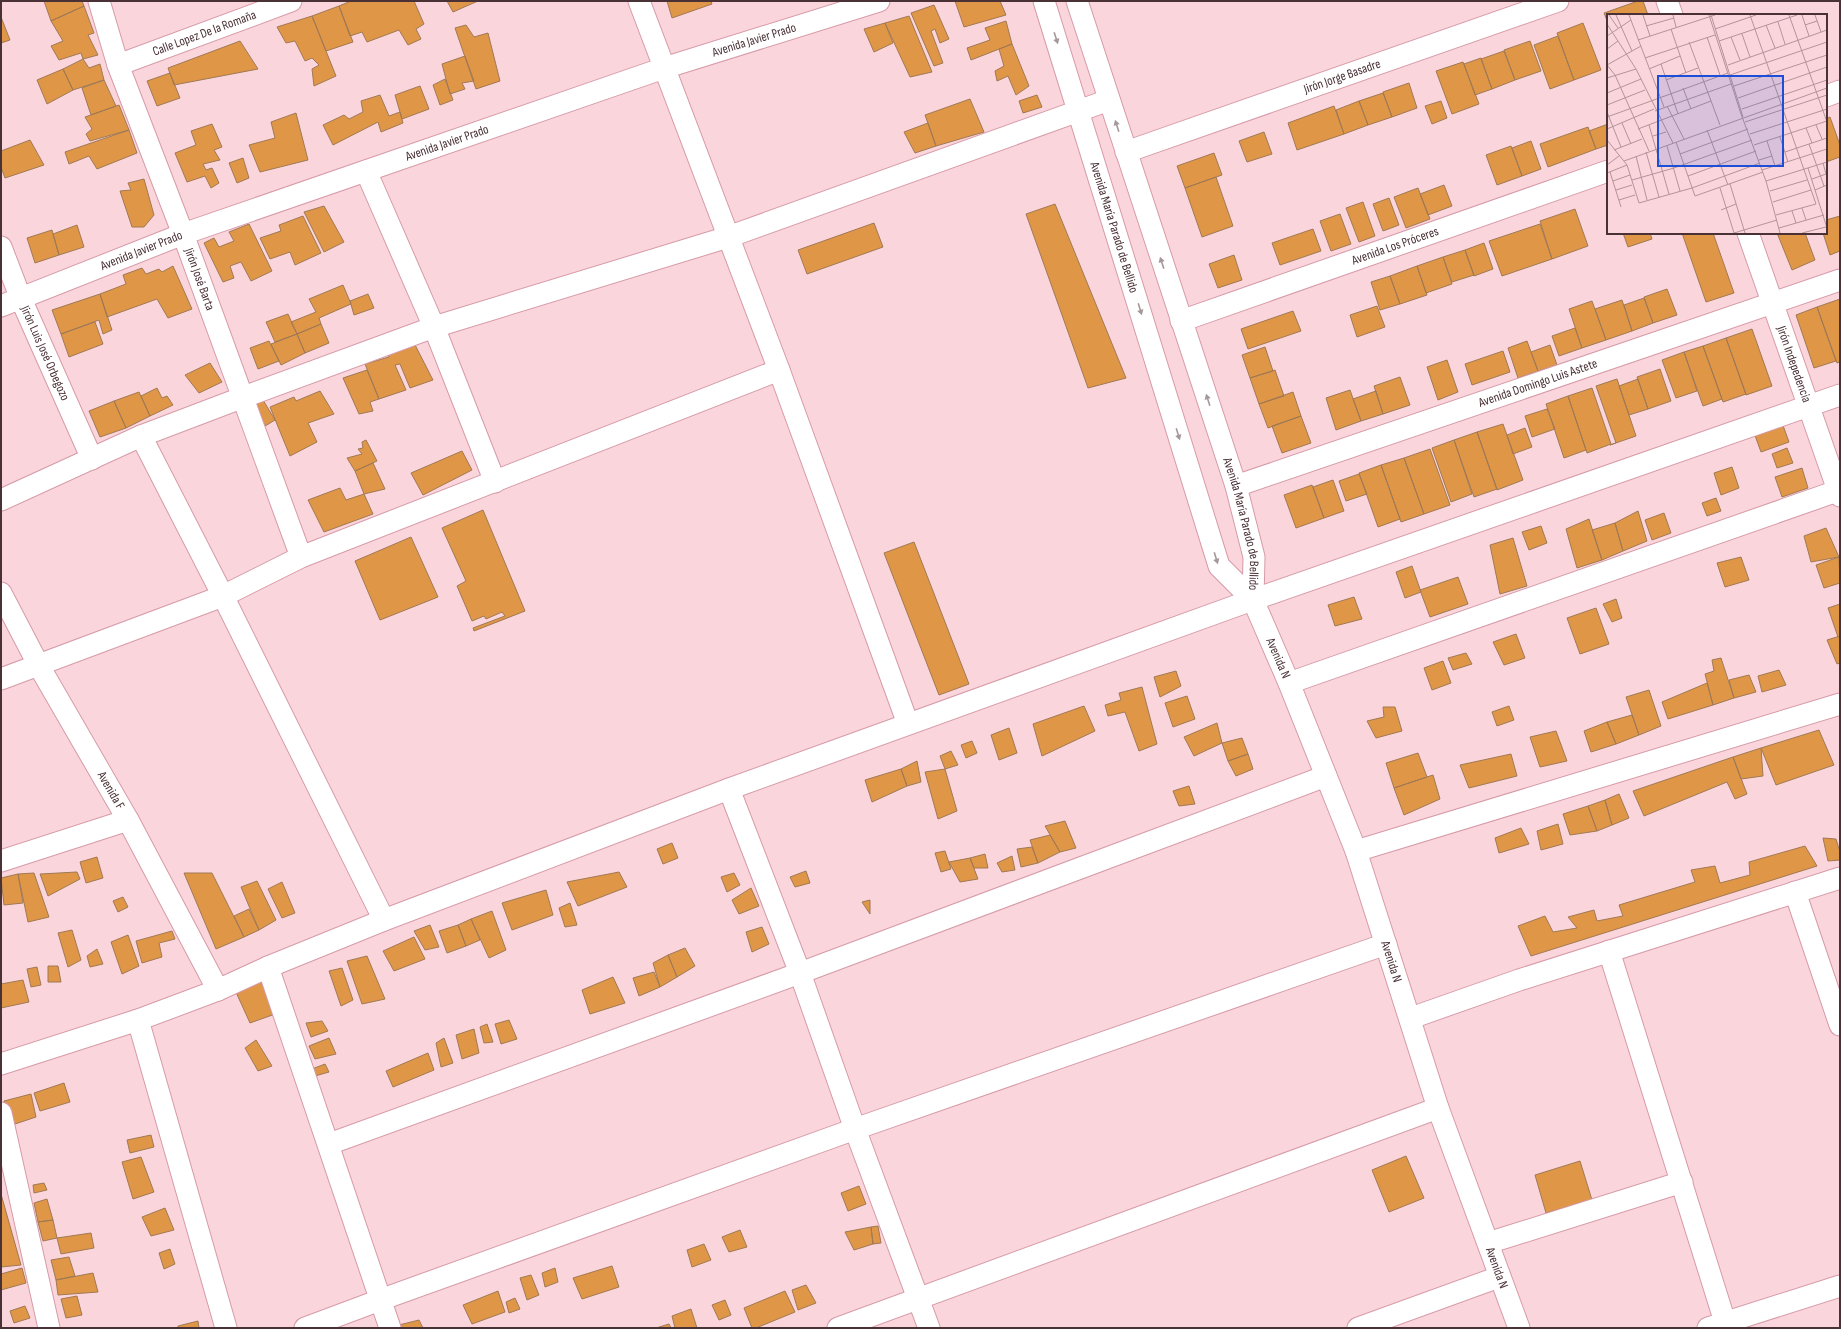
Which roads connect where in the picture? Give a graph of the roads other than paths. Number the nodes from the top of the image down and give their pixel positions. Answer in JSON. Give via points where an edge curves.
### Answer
{"nodes":[{"id":1,"x":99,"y":1,"type":"edge"},
{"id":2,"x":291,"y":1,"type":"edge"},
{"id":3,"x":639,"y":1,"type":"edge"},
{"id":4,"x":879,"y":1,"type":"edge"},
{"id":5,"x":1044,"y":1,"type":"edge"},
{"id":6,"x":1077,"y":1,"type":"edge"},
{"id":7,"x":1558,"y":1,"type":"edge"},
{"id":8,"x":1667,"y":1,"type":"edge"},
{"id":9,"x":1672,"y":14,"type":"edge"},
{"id":10,"x":118,"y":65,"type":"junction"},
{"id":11,"x":664,"y":68,"type":"junction"},
{"id":12,"x":1840,"y":91,"type":"edge"},
{"id":13,"x":1827,"y":96,"type":"edge"},
{"id":14,"x":1109,"y":100,"type":"junction"},
{"id":15,"x":1080,"y":111,"type":"junction"},
{"id":16,"x":1126,"y":152,"type":"junction"},
{"id":17,"x":1607,"y":170,"type":"edge"},
{"id":18,"x":366,"y":171,"type":"junction"},
{"id":19,"x":183,"y":234,"type":"junction"},
{"id":20,"x":1748,"y":234,"type":"edge"},
{"id":21,"x":728,"y":237,"type":"junction"},
{"id":22,"x":1,"y":247,"type":"edge"},
{"id":23,"x":1840,"y":280,"type":"edge"},
{"id":24,"x":21,"y":299,"type":"junction"},
{"id":25,"x":1773,"y":304,"type":"junction"},
{"id":26,"x":1,"y":306,"type":"edge"},
{"id":27,"x":1182,"y":321,"type":"junction"},
{"id":28,"x":434,"y":327,"type":"junction"},
{"id":29,"x":779,"y":370,"type":"junction"},
{"id":30,"x":1840,"y":396,"type":"edge"},
{"id":31,"x":241,"y":398,"type":"junction"},
{"id":32,"x":1809,"y":406,"type":"junction"},
{"id":33,"x":141,"y":436,"type":"junction"},
{"id":34,"x":92,"y":459,"type":"junction"},
{"id":35,"x":495,"y":482,"type":"junction"},
{"id":36,"x":1236,"y":486,"type":"junction"},
{"id":37,"x":1839,"y":492,"type":"edge"},
{"id":38,"x":1,"y":500,"type":"edge"},
{"id":39,"x":301,"y":557,"type":"junction"},
{"id":40,"x":1,"y":593,"type":"edge"},
{"id":41,"x":224,"y":596,"type":"junction"},
{"id":42,"x":1253,"y":600,"type":"junction"},
{"id":43,"x":39,"y":666,"type":"junction"},
{"id":44,"x":1,"y":679,"type":"edge"},
{"id":45,"x":1290,"y":683,"type":"junction"},
{"id":46,"x":1840,"y":704,"type":"edge"},
{"id":47,"x":908,"y":724,"type":"junction"},
{"id":48,"x":1326,"y":776,"type":"junction"},
{"id":49,"x":729,"y":789,"type":"junction"},
{"id":50,"x":128,"y":820,"type":"junction"},
{"id":51,"x":1356,"y":851,"type":"junction"},
{"id":52,"x":1,"y":861,"type":"edge"},
{"id":53,"x":1840,"y":878,"type":"edge"},
{"id":54,"x":1795,"y":892,"type":"junction"},
{"id":55,"x":384,"y":920,"type":"junction"},
{"id":56,"x":1386,"y":944,"type":"junction"},
{"id":57,"x":1609,"y":951,"type":"junction"},
{"id":58,"x":268,"y":968,"type":"junction"},
{"id":59,"x":800,"y":973,"type":"junction"},
{"id":60,"x":218,"y":990,"type":"junction"},
{"id":61,"x":1411,"y":1018,"type":"junction"},
{"id":62,"x":138,"y":1020,"type":"junction"},
{"id":63,"x":1840,"y":1025,"type":"edge"},
{"id":64,"x":1,"y":1064,"type":"edge"},
{"id":65,"x":1438,"y":1108,"type":"junction"},
{"id":66,"x":1,"y":1113,"type":"edge"},
{"id":67,"x":855,"y":1129,"type":"junction"},
{"id":68,"x":329,"y":1144,"type":"junction"},
{"id":69,"x":1682,"y":1182,"type":"junction"},
{"id":70,"x":1488,"y":1243,"type":"junction"},
{"id":71,"x":1499,"y":1277,"type":"junction"},
{"id":72,"x":1840,"y":1286,"type":"edge"},
{"id":73,"x":917,"y":1298,"type":"junction"},
{"id":74,"x":380,"y":1300,"type":"junction"},
{"id":75,"x":1717,"y":1325,"type":"edge"},
{"id":76,"x":49,"y":1328,"type":"edge"},
{"id":77,"x":226,"y":1328,"type":"edge"},
{"id":78,"x":305,"y":1328,"type":"edge"},
{"id":79,"x":390,"y":1328,"type":"edge"},
{"id":80,"x":838,"y":1328,"type":"edge"},
{"id":81,"x":929,"y":1328,"type":"edge"},
{"id":82,"x":1358,"y":1328,"type":"edge"},
{"id":83,"x":1519,"y":1328,"type":"edge"}],
"edges":[{"from":1,"to":10,"type":"street","name":"Jirón José Barta"},
{"from":2,"to":10,"type":"street","name":"Calle Lopez De la Romaña"},
{"from":3,"to":11,"type":"street"},
{"from":4,"to":11,"type":"street","name":"Avenida Javier Prado"},
{"from":5,"to":15,"type":"street","name":"Avenida María Parado de Bellido","one_way":true},
{"from":6,"to":14,"type":"street","name":"Avenida María Parado de Bellido"},
{"from":7,"to":16,"type":"street","name":"Jirón Jorge Basadre"},
{"from":8,"to":9,"type":"street"},
{"from":10,"to":19,"type":"street","name":"Jirón José Barta"},
{"from":11,"to":18,"type":"street","name":"Avenida Javier Prado"},
{"from":11,"to":21,"type":"street"},
{"from":12,"to":13,"type":"street"},
{"from":14,"to":15,"type":"street"},
{"from":16,"to":14,"type":"street","name":"Avenida María Parado de Bellido","one_way":true},
{"from":15,"to":21,"type":"street"},
{"from":15,"to":42,"type":"street","name":"Avenida María Parado de Bellido","one_way":true,"via":[[1219,566]]},
{"from":27,"to":16,"type":"street","name":"Avenida María Parado de Bellido","one_way":true},
{"from":17,"to":27,"type":"street","name":"Avenida Los Próceres"},
{"from":18,"to":19,"type":"street","name":"Avenida Javier Prado"},
{"from":18,"to":28,"type":"street"},
{"from":19,"to":24,"type":"street","name":"Avenida Javier Prado"},
{"from":19,"to":31,"type":"street","name":"Jirón José Barta"},
{"from":20,"to":25,"type":"street","name":"Jirón Indepedencia"},
{"from":21,"to":28,"type":"street"},
{"from":21,"to":29,"type":"street"},
{"from":22,"to":24,"type":"street","name":"Jirón Luis José Orbegozo"},
{"from":23,"to":25,"type":"street","name":"Avenida Domingo Luis Astete"},
{"from":24,"to":26,"type":"street","name":"Avenida Javier Prado"},
{"from":24,"to":34,"type":"street","name":"Jirón Luis José Orbegozo"},
{"from":25,"to":32,"type":"street","name":"Jirón Indepedencia"},
{"from":25,"to":36,"type":"street","name":"Avenida Domingo Luis Astete"},
{"from":36,"to":27,"type":"street","name":"Avenida María Parado de Bellido","one_way":true},
{"from":28,"to":31,"type":"street"},
{"from":28,"to":35,"type":"street"},
{"from":29,"to":35,"type":"street"},
{"from":29,"to":47,"type":"street"},
{"from":30,"to":32,"type":"street"},
{"from":31,"to":33,"type":"street"},
{"from":31,"to":39,"type":"street","name":"Jirón José Barta"},
{"from":32,"to":37,"type":"street","name":"Jirón Indepedencia"},
{"from":32,"to":42,"type":"street"},
{"from":33,"to":34,"type":"street"},
{"from":33,"to":41,"type":"street"},
{"from":34,"to":38,"type":"street"},
{"from":35,"to":39,"type":"street"},
{"from":36,"to":42,"type":"street","name":"Avenida María Parado de Bellido","via":[[1254,557]]},
{"from":37,"to":45,"type":"street"},
{"from":39,"to":41,"type":"street"},
{"from":40,"to":43,"type":"street","name":"Avenida F"},
{"from":41,"to":43,"type":"street"},
{"from":41,"to":55,"type":"street"},
{"from":42,"to":45,"type":"street","name":"Avenida N"},
{"from":42,"to":47,"type":"street"},
{"from":43,"to":44,"type":"street"},
{"from":43,"to":50,"type":"street","name":"Avenida F"},
{"from":45,"to":48,"type":"street","name":"Avenida N"},
{"from":46,"to":51,"type":"street"},
{"from":47,"to":49,"type":"street"},
{"from":48,"to":51,"type":"street","name":"Avenida N"},
{"from":48,"to":59,"type":"street"},
{"from":49,"to":55,"type":"street"},
{"from":49,"to":59,"type":"street"},
{"from":50,"to":52,"type":"street"},
{"from":50,"to":60,"type":"street","name":"Avenida F"},
{"from":51,"to":56,"type":"street","name":"Avenida N"},
{"from":53,"to":54,"type":"street"},
{"from":54,"to":57,"type":"street"},
{"from":54,"to":63,"type":"street"},
{"from":55,"to":58,"type":"street"},
{"from":56,"to":61,"type":"street","name":"Avenida N"},
{"from":56,"to":67,"type":"street"},
{"from":57,"to":61,"type":"street"},
{"from":57,"to":69,"type":"street"},
{"from":58,"to":60,"type":"street"},
{"from":58,"to":68,"type":"street"},
{"from":59,"to":67,"type":"street"},
{"from":59,"to":68,"type":"street"},
{"from":60,"to":62,"type":"street"},
{"from":61,"to":65,"type":"street","name":"Avenida N"},
{"from":62,"to":64,"type":"street"},
{"from":62,"to":77,"type":"street"},
{"from":65,"to":70,"type":"street","name":"Avenida N"},
{"from":65,"to":73,"type":"street"},
{"from":66,"to":76,"type":"street"},
{"from":67,"to":73,"type":"street"},
{"from":67,"to":74,"type":"street"},
{"from":68,"to":74,"type":"street"},
{"from":69,"to":70,"type":"street"},
{"from":69,"to":75,"type":"street"},
{"from":70,"to":71,"type":"street","name":"Avenida N"},
{"from":71,"to":82,"type":"street"},
{"from":71,"to":83,"type":"street","name":"Avenida N"},
{"from":72,"to":75,"type":"street"},
{"from":73,"to":80,"type":"street"},
{"from":73,"to":81,"type":"street"},
{"from":74,"to":78,"type":"street"},
{"from":74,"to":79,"type":"street"}]}
